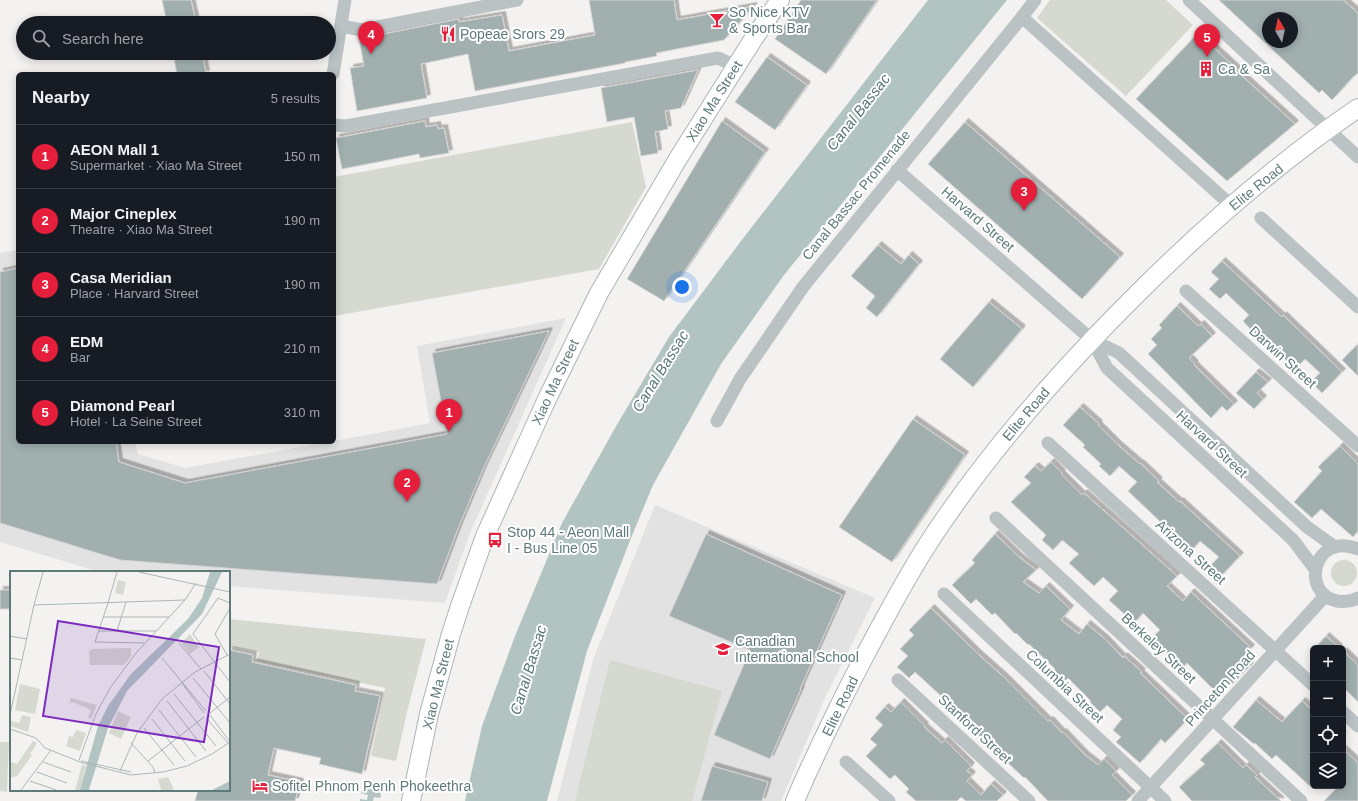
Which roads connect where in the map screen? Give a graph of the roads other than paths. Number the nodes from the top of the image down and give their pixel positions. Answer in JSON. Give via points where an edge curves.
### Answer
{"nodes":[{"id":1,"x":345,"y":0,"type":"edge"},
{"id":2,"x":517,"y":0,"type":"edge"},
{"id":3,"x":780,"y":0,"type":"edge"},
{"id":4,"x":1035,"y":0,"type":"edge"},
{"id":5,"x":1189,"y":0,"type":"edge"},
{"id":6,"x":494,"y":2,"type":"edge"},
{"id":7,"x":1022,"y":17,"type":"junction"},
{"id":8,"x":341,"y":26,"type":"junction"},
{"id":9,"x":336,"y":56,"type":"edge"},
{"id":10,"x":335,"y":60,"type":"edge"},
{"id":11,"x":736,"y":66,"type":"junction"},
{"id":12,"x":333,"y":72,"type":"edge"},
{"id":13,"x":1358,"y":108,"type":"edge"},
{"id":14,"x":336,"y":125,"type":"edge"},
{"id":15,"x":1328,"y":129,"type":"junction"},
{"id":16,"x":1358,"y":156,"type":"edge"},
{"id":17,"x":897,"y":170,"type":"junction"},
{"id":18,"x":1232,"y":206,"type":"junction"},
{"id":19,"x":1261,"y":218,"type":"dead end"},
{"id":20,"x":1186,"y":291,"type":"dead end"},
{"id":21,"x":1358,"y":307,"type":"edge"},
{"id":22,"x":1092,"y":340,"type":"junction"},
{"id":23,"x":717,"y":421,"type":"dead end"},
{"id":24,"x":1048,"y":443,"type":"dead end"},
{"id":25,"x":1218,"y":445,"type":"junction"},
{"id":26,"x":1358,"y":446,"type":"edge"},
{"id":27,"x":1205,"y":459,"type":"junction"},
{"id":28,"x":996,"y":518,"type":"dead end"},
{"id":29,"x":1335,"y":546,"type":"junction"},
{"id":30,"x":1358,"y":550,"type":"edge"},
{"id":31,"x":1315,"y":569,"type":"junction"},
{"id":32,"x":944,"y":594,"type":"dead end"},
{"id":33,"x":1325,"y":596,"type":"junction"},
{"id":34,"x":1358,"y":598,"type":"edge"},
{"id":35,"x":1344,"y":602,"type":"junction"},
{"id":36,"x":1358,"y":609,"type":"edge"},
{"id":37,"x":1275,"y":650,"type":"junction"},
{"id":38,"x":898,"y":680,"type":"dead end"},
{"id":39,"x":1310,"y":682,"type":"edge"},
{"id":40,"x":1346,"y":715,"type":"edge"},
{"id":41,"x":1212,"y":719,"type":"junction"},
{"id":42,"x":1358,"y":726,"type":"edge"},
{"id":43,"x":846,"y":762,"type":"dead end"},
{"id":44,"x":1151,"y":787,"type":"junction"},
{"id":45,"x":411,"y":801,"type":"edge"},
{"id":46,"x":796,"y":801,"type":"edge"},
{"id":47,"x":889,"y":801,"type":"edge"},
{"id":48,"x":1029,"y":801,"type":"edge"},
{"id":49,"x":1138,"y":801,"type":"edge"},
{"id":50,"x":1166,"y":801,"type":"edge"},
{"id":51,"x":1301,"y":801,"type":"edge"}],
"edges":[{"from":1,"to":8,"type":"street"},
{"from":2,"to":6,"type":"street"},
{"from":3,"to":11,"type":"street","name":"Xiao Ma Street"},
{"from":4,"to":7,"type":"street","name":"Canal Bassac Promenade"},
{"from":5,"to":15,"type":"street"},
{"from":6,"to":8,"type":"street","via":[[362,30]]},
{"from":7,"to":17,"type":"street","name":"Canal Bassac Promenade"},
{"from":7,"to":18,"type":"street"},
{"from":8,"to":9,"type":"street"},
{"from":10,"to":12,"type":"street"},
{"from":11,"to":14,"type":"street","via":[[718,58],[346,126]]},
{"from":11,"to":45,"type":"street","name":"Xiao Ma Street","via":[[599,293],[510,478],[485,536],[451,634],[429,714]]},
{"from":13,"to":15,"type":"street","name":"Elite Road"},
{"from":15,"to":16,"type":"street"},
{"from":15,"to":18,"type":"street","name":"Elite Road"},
{"from":17,"to":22,"type":"street","name":"Harvard Street"},
{"from":17,"to":23,"type":"street","name":"Canal Bassac Promenade","via":[[803,287],[740,379]]},
{"from":18,"to":22,"type":"street","name":"Elite Road","via":[[1190,243]]},
{"from":19,"to":21,"type":"street"},
{"from":20,"to":26,"type":"street","name":"Darwin Street"},
{"from":22,"to":25,"type":"street","name":"Harvard Street","via":[[1119,353]]},
{"from":22,"to":27,"type":"street","name":"Harvard Street","via":[[1107,368]]},
{"from":22,"to":46,"type":"street","name":"Elite Road","via":[[1039,398],[988,461],[925,550],[868,648]]},
{"from":24,"to":37,"type":"street","name":"Arizona Street"},
{"from":25,"to":27,"type":"street"},
{"from":25,"to":29,"type":"street","name":"Harvard Street","via":[[1307,527]]},
{"from":27,"to":31,"type":"street","name":"Harvard Street","via":[[1293,540]]},
{"from":28,"to":41,"type":"street","name":"Berkeley Street"},
{"from":29,"to":30,"type":"street","via":[[1349,546]]},
{"from":29,"to":31,"type":"street","via":[[1324,553]]},
{"from":31,"to":33,"type":"street","via":[[1316,581]]},
{"from":32,"to":44,"type":"street","name":"Columbia Street"},
{"from":33,"to":35,"type":"street"},
{"from":33,"to":37,"type":"street","name":"Princeton Road"},
{"from":34,"to":35,"type":"street"},
{"from":35,"to":36,"type":"street"},
{"from":37,"to":39,"type":"street","name":"Arizona Street"},
{"from":37,"to":41,"type":"street","name":"Princeton Road"},
{"from":38,"to":48,"type":"street","name":"Stanford Street"},
{"from":40,"to":42,"type":"street"},
{"from":41,"to":44,"type":"street","name":"Princeton Road"},
{"from":41,"to":51,"type":"street","name":"Berkeley Street"},
{"from":43,"to":47,"type":"street"},
{"from":44,"to":49,"type":"street","name":"Princeton Road"},
{"from":44,"to":50,"type":"street","name":"Columbia Street"}]}
